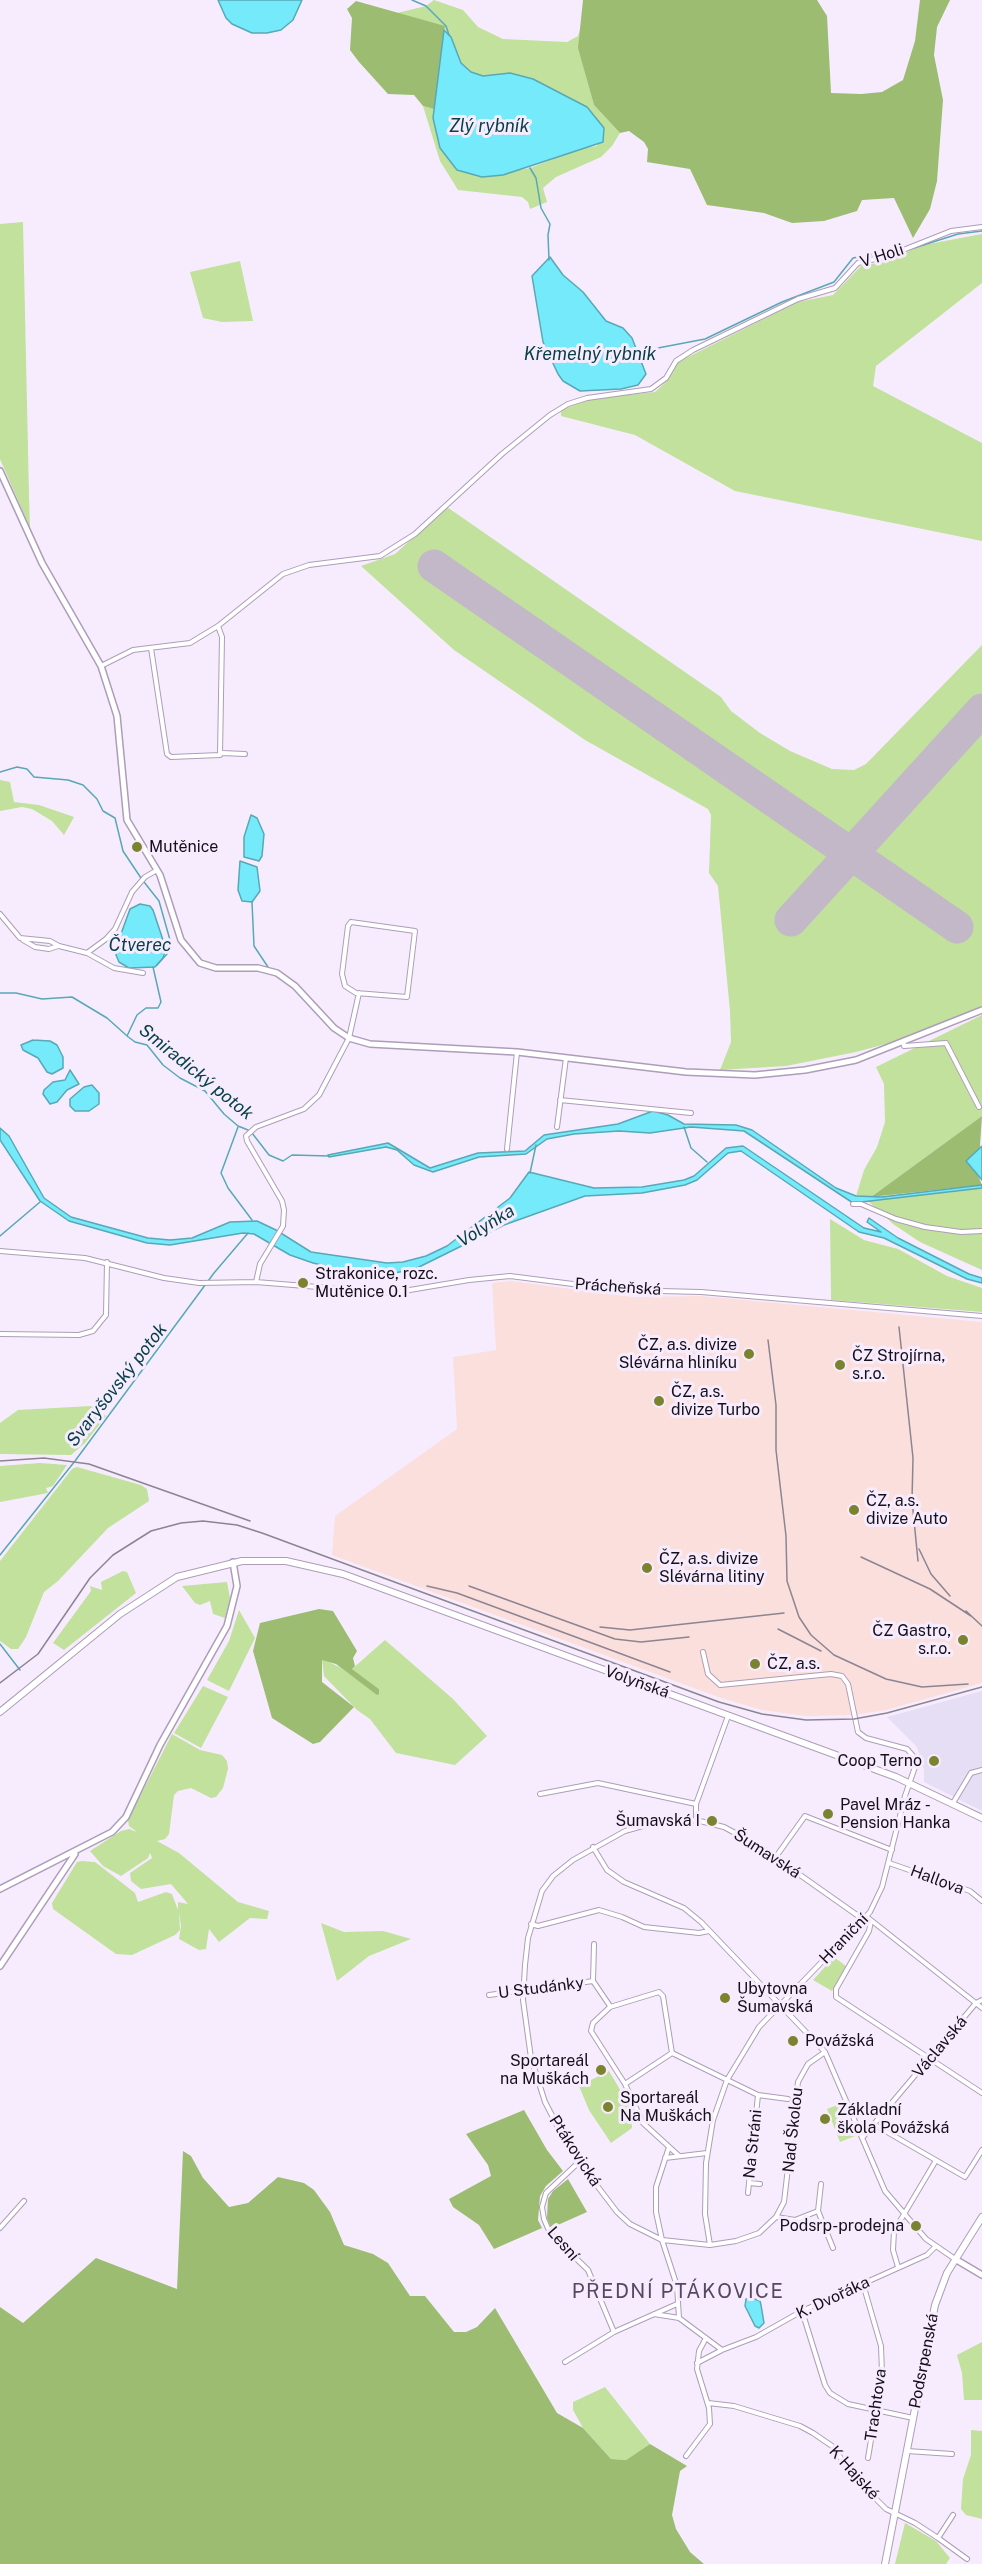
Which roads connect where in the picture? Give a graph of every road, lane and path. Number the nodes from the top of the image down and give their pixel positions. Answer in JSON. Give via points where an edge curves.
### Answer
{"nodes":[{"id":1,"x":982,"y":226,"type":"edge"},
{"id":2,"x":0,"y":471,"type":"edge"},
{"id":3,"x":218,"y":626,"type":"junction"},
{"id":4,"x":151,"y":648,"type":"junction"},
{"id":5,"x":101,"y":666,"type":"junction"},
{"id":6,"x":222,"y":753,"type":"junction"},
{"id":7,"x":245,"y":754,"type":"dead end"},
{"id":8,"x":157,"y":870,"type":"junction"},
{"id":9,"x":0,"y":914,"type":"edge"},
{"id":10,"x":87,"y":953,"type":"junction"},
{"id":11,"x":143,"y":973,"type":"dead end"},
{"id":12,"x":359,"y":993,"type":"junction"},
{"id":13,"x":982,"y":1010,"type":"edge"},
{"id":14,"x":349,"y":1038,"type":"junction"},
{"id":15,"x":903,"y":1042,"type":"junction"},
{"id":16,"x":517,"y":1052,"type":"junction"},
{"id":17,"x":566,"y":1058,"type":"junction"},
{"id":18,"x":560,"y":1100,"type":"junction"},
{"id":19,"x":979,"y":1107,"type":"dead end"},
{"id":20,"x":691,"y":1113,"type":"dead end"},
{"id":21,"x":557,"y":1127,"type":"dead end"},
{"id":22,"x":507,"y":1149,"type":"dead end"},
{"id":23,"x":853,"y":1204,"type":"dead end"},
{"id":24,"x":982,"y":1231,"type":"edge"},
{"id":25,"x":0,"y":1253,"type":"edge"},
{"id":26,"x":107,"y":1262,"type":"junction"},
{"id":27,"x":256,"y":1282,"type":"junction"},
{"id":28,"x":982,"y":1316,"type":"edge"},
{"id":29,"x":0,"y":1334,"type":"edge"},
{"id":30,"x":233,"y":1562,"type":"junction"},
{"id":31,"x":703,"y":1652,"type":"dead end"},
{"id":32,"x":0,"y":1712,"type":"edge"},
{"id":33,"x":728,"y":1716,"type":"junction"},
{"id":34,"x":982,"y":1770,"type":"edge"},
{"id":35,"x":911,"y":1783,"type":"junction"},
{"id":36,"x":540,"y":1794,"type":"dead end"},
{"id":37,"x":953,"y":1803,"type":"junction"},
{"id":38,"x":696,"y":1804,"type":"junction"},
{"id":39,"x":982,"y":1818,"type":"edge"},
{"id":40,"x":696,"y":1820,"type":"junction"},
{"id":41,"x":593,"y":1847,"type":"junction"},
{"id":42,"x":892,"y":1850,"type":"junction"},
{"id":43,"x":76,"y":1852,"type":"junction"},
{"id":44,"x":776,"y":1858,"type":"junction"},
{"id":45,"x":889,"y":1863,"type":"junction"},
{"id":46,"x":0,"y":1889,"type":"edge"},
{"id":47,"x":982,"y":1901,"type":"edge"},
{"id":48,"x":865,"y":1918,"type":"junction"},
{"id":49,"x":871,"y":1921,"type":"junction"},
{"id":50,"x":531,"y":1924,"type":"junction"},
{"id":51,"x":710,"y":1931,"type":"junction"},
{"id":52,"x":594,"y":1944,"type":"dead end"},
{"id":53,"x":0,"y":1966,"type":"edge"},
{"id":54,"x":592,"y":1981,"type":"junction"},
{"id":55,"x":523,"y":1990,"type":"junction"},
{"id":56,"x":489,"y":1995,"type":"dead end"},
{"id":57,"x":982,"y":2000,"type":"edge"},
{"id":58,"x":976,"y":2003,"type":"junction"},
{"id":59,"x":780,"y":2004,"type":"junction"},
{"id":60,"x":610,"y":2007,"type":"junction"},
{"id":61,"x":982,"y":2008,"type":"edge"},
{"id":62,"x":825,"y":2052,"type":"junction"},
{"id":63,"x":672,"y":2054,"type":"junction"},
{"id":64,"x":929,"y":2059,"type":"junction"},
{"id":65,"x":727,"y":2080,"type":"junction"},
{"id":66,"x":625,"y":2084,"type":"junction"},
{"id":67,"x":982,"y":2093,"type":"edge"},
{"id":68,"x":758,"y":2095,"type":"junction"},
{"id":69,"x":788,"y":2099,"type":"dead end"},
{"id":70,"x":875,"y":2125,"type":"junction"},
{"id":71,"x":862,"y":2137,"type":"junction"},
{"id":72,"x":669,"y":2147,"type":"junction"},
{"id":73,"x":982,"y":2150,"type":"edge"},
{"id":74,"x":707,"y":2153,"type":"junction"},
{"id":75,"x":678,"y":2155,"type":"junction"},
{"id":76,"x":665,"y":2158,"type":"junction"},
{"id":77,"x":579,"y":2162,"type":"junction"},
{"id":78,"x":935,"y":2162,"type":"junction"},
{"id":79,"x":749,"y":2183,"type":"junction"},
{"id":80,"x":760,"y":2184,"type":"dead end"},
{"id":81,"x":821,"y":2184,"type":"dead end"},
{"id":82,"x":748,"y":2193,"type":"dead end"},
{"id":83,"x":24,"y":2201,"type":"dead end"},
{"id":84,"x":818,"y":2211,"type":"junction"},
{"id":85,"x":903,"y":2215,"type":"junction"},
{"id":86,"x":776,"y":2217,"type":"junction"},
{"id":87,"x":982,"y":2217,"type":"edge"},
{"id":88,"x":0,"y":2228,"type":"edge"},
{"id":89,"x":662,"y":2240,"type":"junction"},
{"id":90,"x":710,"y":2245,"type":"junction"},
{"id":91,"x":935,"y":2247,"type":"junction"},
{"id":92,"x":833,"y":2248,"type":"dead end"},
{"id":93,"x":956,"y":2259,"type":"junction"},
{"id":94,"x":898,"y":2267,"type":"junction"},
{"id":95,"x":982,"y":2276,"type":"edge"},
{"id":96,"x":863,"y":2283,"type":"junction"},
{"id":97,"x":676,"y":2304,"type":"junction"},
{"id":98,"x":802,"y":2311,"type":"junction"},
{"id":99,"x":652,"y":2314,"type":"junction"},
{"id":100,"x":679,"y":2318,"type":"junction"},
{"id":101,"x":614,"y":2332,"type":"junction"},
{"id":102,"x":706,"y":2337,"type":"junction"},
{"id":103,"x":722,"y":2349,"type":"junction"},
{"id":104,"x":565,"y":2362,"type":"dead end"},
{"id":105,"x":697,"y":2363,"type":"junction"},
{"id":106,"x":708,"y":2403,"type":"junction"},
{"id":107,"x":877,"y":2411,"type":"junction"},
{"id":108,"x":914,"y":2418,"type":"junction"},
{"id":109,"x":907,"y":2451,"type":"junction"},
{"id":110,"x":952,"y":2454,"type":"dead end"},
{"id":111,"x":686,"y":2456,"type":"dead end"},
{"id":112,"x":868,"y":2458,"type":"dead end"},
{"id":113,"x":896,"y":2515,"type":"junction"},
{"id":114,"x":953,"y":2515,"type":"dead end"},
{"id":115,"x":938,"y":2538,"type":"junction"},
{"id":116,"x":967,"y":2559,"type":"dead end"},
{"id":117,"x":885,"y":2564,"type":"edge"}],
"edges":[{"from":1,"to":3,"type":"street","name":"V Holi","via":[[951,231],[888,256],[858,262],[835,288],[798,299],[693,350],[676,361],[666,378],[651,389],[587,398],[561,408],[415,534],[380,556],[309,565],[283,574]]},
{"from":2,"to":5,"type":"street","via":[[42,563]]},
{"from":3,"to":4,"type":"street","via":[[190,643]]},
{"from":3,"to":6,"type":"street","via":[[222,637]]},
{"from":4,"to":5,"type":"street","via":[[122,653]]},
{"from":4,"to":6,"type":"street","via":[[167,754],[171,757]]},
{"from":5,"to":8,"type":"street","via":[[117,716],[127,820]]},
{"from":6,"to":7,"type":"street"},
{"from":8,"to":10,"type":"street","via":[[132,891],[115,929]]},
{"from":8,"to":14,"type":"street","via":[[181,940],[200,963],[280,974]]},
{"from":9,"to":10,"type":"street","via":[[20,938],[50,941]]},
{"from":10,"to":11,"type":"street","via":[[114,968]]},
{"from":12,"to":12,"type":"street","via":[[407,997],[414,930],[348,924],[342,977],[347,988]]},
{"from":12,"to":14,"type":"street"},
{"from":13,"to":15,"type":"street"},
{"from":14,"to":16,"type":"street","via":[[370,1044]]},
{"from":14,"to":27,"type":"street","via":[[319,1095],[295,1113],[256,1126],[246,1136],[282,1201],[284,1217],[282,1228],[258,1267]]},
{"from":15,"to":17,"type":"street","via":[[856,1060],[755,1075],[686,1072]]},
{"from":15,"to":19,"type":"street","via":[[904,1046],[946,1043]]},
{"from":16,"to":17,"type":"street"},
{"from":16,"to":22,"type":"street"},
{"from":17,"to":18,"type":"street"},
{"from":18,"to":20,"type":"street"},
{"from":18,"to":21,"type":"street"},
{"from":23,"to":24,"type":"street","via":[[922,1226]]},
{"from":25,"to":26,"type":"street","name":"Prácheňská","via":[[63,1255]]},
{"from":26,"to":27,"type":"street","name":"Prácheňská","via":[[203,1283]]},
{"from":26,"to":29,"type":"street","via":[[106,1311],[93,1331],[79,1335]]},
{"from":27,"to":28,"type":"street","name":"Prácheňská","via":[[392,1293],[510,1276],[621,1290],[701,1292]]},
{"from":30,"to":32,"type":"main road","name":"Volyňská","via":[[177,1577],[141,1598]]},
{"from":30,"to":33,"type":"main road","name":"Volyňská","via":[[286,1561],[343,1574]]},
{"from":30,"to":43,"type":"street","via":[[237,1586],[227,1626],[160,1745],[126,1817],[112,1832]]},
{"from":31,"to":35,"type":"street","name":"Hraniční","via":[[708,1674],[720,1685],[842,1676],[848,1684],[856,1730],[866,1738],[911,1752],[916,1764]]},
{"from":33,"to":35,"type":"main road","name":"Volyňská"},
{"from":33,"to":38,"type":"street"},
{"from":34,"to":37,"type":"street","via":[[971,1773]]},
{"from":35,"to":37,"type":"main road","name":"Volyňská"},
{"from":35,"to":42,"type":"street","name":"Hraniční","via":[[904,1796]]},
{"from":36,"to":38,"type":"street","via":[[598,1783]]},
{"from":37,"to":39,"type":"main road","name":"Volyňská"},
{"from":38,"to":40,"type":"street"},
{"from":40,"to":41,"type":"street","name":"Šumavská","via":[[660,1821],[625,1831]]},
{"from":40,"to":44,"type":"street","name":"Šumavská","via":[[734,1831]]},
{"from":41,"to":50,"type":"street","name":"Ptákovická","via":[[553,1876],[542,1891]]},
{"from":41,"to":51,"type":"street","via":[[607,1870],[624,1882],[684,1908]]},
{"from":42,"to":44,"type":"street","via":[[804,1816]]},
{"from":42,"to":45,"type":"street","name":"Hraniční"},
{"from":43,"to":46,"type":"street"},
{"from":43,"to":53,"type":"street"},
{"from":44,"to":48,"type":"street","name":"Šumavská"},
{"from":45,"to":47,"type":"street","name":"Hallova","via":[[970,1891]]},
{"from":45,"to":48,"type":"street","name":"Hraniční","via":[[882,1887]]},
{"from":48,"to":49,"type":"street","name":"Šumavská"},
{"from":48,"to":59,"type":"street","name":"Hraniční"},
{"from":49,"to":58,"type":"street","name":"Šumavská"},
{"from":49,"to":64,"type":"street","name":"Hraniční","via":[[870,1931],[835,1995]]},
{"from":50,"to":51,"type":"street","via":[[538,1926],[598,1910],[644,1928]]},
{"from":50,"to":55,"type":"street","name":"Ptákovická"},
{"from":51,"to":59,"type":"street"},
{"from":52,"to":54,"type":"street","name":"U Studánky"},
{"from":54,"to":55,"type":"street","name":"U Studánky"},
{"from":54,"to":60,"type":"street","name":"U Studánky"},
{"from":55,"to":56,"type":"street","name":"U Studánky"},
{"from":55,"to":77,"type":"street","name":"Ptákovická","via":[[526,2032],[536,2076],[555,2123]]},
{"from":57,"to":58,"type":"street","name":"Václavská"},
{"from":58,"to":61,"type":"street","name":"Šumavská"},
{"from":58,"to":64,"type":"street","name":"Václavská"},
{"from":59,"to":62,"type":"street"},
{"from":59,"to":65,"type":"street","name":"Hraniční","via":[[759,2027]]},
{"from":60,"to":63,"type":"street","via":[[656,1992],[661,1994]]},
{"from":60,"to":66,"type":"street","via":[[593,2023],[591,2031]]},
{"from":62,"to":71,"type":"street"},
{"from":62,"to":86,"type":"street","name":"Nad Školou","via":[[808,2064],[798,2082],[787,2184]]},
{"from":63,"to":65,"type":"street","name":"Na Stráni"},
{"from":63,"to":66,"type":"street"},
{"from":64,"to":67,"type":"street"},
{"from":64,"to":70,"type":"street","name":"Václavská"},
{"from":65,"to":68,"type":"street","name":"Na Stráni"},
{"from":65,"to":74,"type":"street","name":"Hraniční"},
{"from":66,"to":72,"type":"street","via":[[644,2124]]},
{"from":68,"to":69,"type":"street","name":"Na Stráni"},
{"from":68,"to":79,"type":"street","name":"Na Stráni"},
{"from":70,"to":71,"type":"street","name":"Václavská"},
{"from":70,"to":78,"type":"street"},
{"from":71,"to":85,"type":"street","via":[[885,2191]]},
{"from":72,"to":75,"type":"street"},
{"from":72,"to":76,"type":"street"},
{"from":73,"to":78,"type":"street","via":[[965,2177]]},
{"from":74,"to":75,"type":"street"},
{"from":74,"to":90,"type":"street","name":"Hraniční","via":[[704,2195]]},
{"from":75,"to":76,"type":"street"},
{"from":76,"to":89,"type":"street","via":[[657,2187],[656,2212]]},
{"from":77,"to":89,"type":"street","name":"Ptákovická","via":[[617,2212],[630,2224]]},
{"from":77,"to":101,"type":"street","name":"Lesní","via":[[546,2193],[544,2219],[550,2233],[588,2270]]},
{"from":78,"to":85,"type":"street"},
{"from":79,"to":80,"type":"street"},
{"from":79,"to":82,"type":"street","name":"Na Stráni"},
{"from":81,"to":84,"type":"street"},
{"from":83,"to":88,"type":"street"},
{"from":84,"to":86,"type":"street","via":[[795,2220]]},
{"from":84,"to":92,"type":"street"},
{"from":85,"to":91,"type":"street"},
{"from":85,"to":94,"type":"street","via":[[894,2231],[893,2250]]},
{"from":86,"to":90,"type":"street","name":"Nad Školou","via":[[748,2239]]},
{"from":87,"to":93,"type":"main road","name":"Podsrpenská"},
{"from":89,"to":90,"type":"street","name":"Nad Školou"},
{"from":89,"to":97,"type":"street","via":[[677,2286]]},
{"from":91,"to":93,"type":"street"},
{"from":91,"to":94,"type":"street","name":"K. Dvořáka","via":[[927,2255]]},
{"from":93,"to":95,"type":"street"},
{"from":93,"to":108,"type":"main road","name":"Podsrpenská","via":[[935,2305]]},
{"from":94,"to":96,"type":"street","name":"K. Dvořáka"},
{"from":96,"to":98,"type":"street","name":"K. Dvořáka"},
{"from":96,"to":107,"type":"street","name":"Trachtova","via":[[881,2346],[882,2384]]},
{"from":97,"to":99,"type":"street"},
{"from":97,"to":100,"type":"street"},
{"from":98,"to":103,"type":"street","name":"K. Dvořáka"},
{"from":98,"to":107,"type":"street","via":[[830,2393],[848,2404]]},
{"from":99,"to":100,"type":"street"},
{"from":99,"to":101,"type":"street"},
{"from":100,"to":102,"type":"street"},
{"from":101,"to":104,"type":"street"},
{"from":102,"to":103,"type":"street"},
{"from":102,"to":105,"type":"street"},
{"from":103,"to":105,"type":"street"},
{"from":105,"to":106,"type":"street"},
{"from":106,"to":111,"type":"street","via":[[708,2428]]},
{"from":106,"to":113,"type":"street","name":"K Hajské","via":[[734,2406],[813,2433],[832,2446],[856,2479]]},
{"from":107,"to":108,"type":"street"},
{"from":107,"to":112,"type":"street","name":"Trachtova"},
{"from":108,"to":109,"type":"main road","name":"Podsrpenská"},
{"from":109,"to":110,"type":"street"},
{"from":109,"to":113,"type":"main road","name":"Podsrpenská"},
{"from":113,"to":115,"type":"street","name":"K Hajské"},
{"from":113,"to":117,"type":"main road","name":"Podsrpenská"},
{"from":114,"to":115,"type":"street"},
{"from":115,"to":116,"type":"street","name":"K Hajské"}]}
